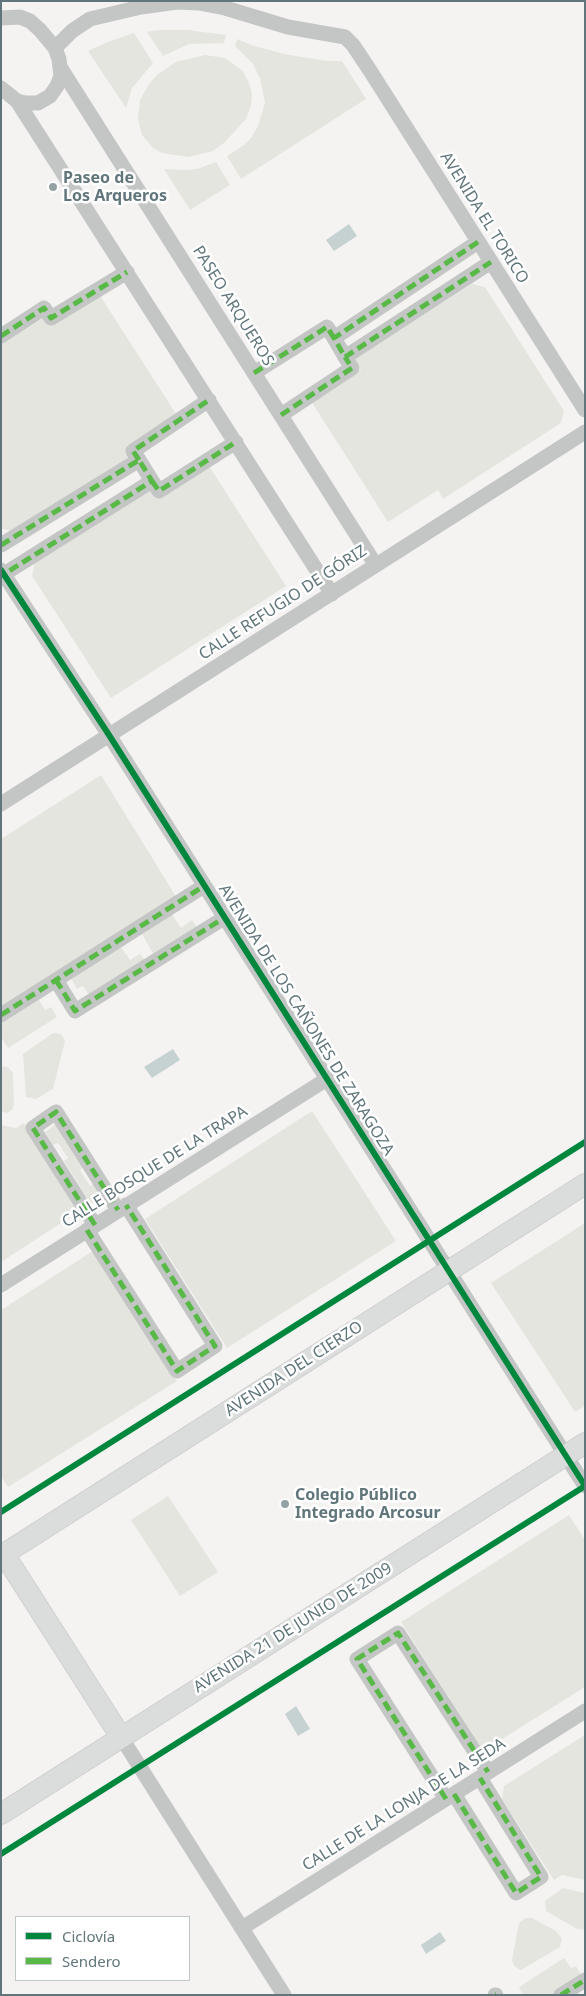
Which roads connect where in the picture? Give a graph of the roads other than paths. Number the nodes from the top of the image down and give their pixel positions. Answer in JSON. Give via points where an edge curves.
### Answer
{"nodes":[{"id":1,"x":2,"y":18,"type":"edge"},
{"id":2,"x":55,"y":48,"type":"junction"},
{"id":3,"x":60,"y":67,"type":"junction"},
{"id":4,"x":1,"y":88,"type":"edge"},
{"id":5,"x":18,"y":101,"type":"junction"},
{"id":6,"x":478,"y":242,"type":"junction"},
{"id":7,"x":491,"y":262,"type":"junction"},
{"id":8,"x":127,"y":272,"type":"junction"},
{"id":9,"x":1,"y":336,"type":"edge"},
{"id":10,"x":334,"y":338,"type":"junction"},
{"id":11,"x":345,"y":357,"type":"junction"},
{"id":12,"x":254,"y":373,"type":"junction"},
{"id":13,"x":209,"y":400,"type":"junction"},
{"id":14,"x":585,"y":410,"type":"edge"},
{"id":15,"x":281,"y":415,"type":"junction"},
{"id":16,"x":585,"y":432,"type":"edge"},
{"id":17,"x":236,"y":442,"type":"junction"},
{"id":18,"x":139,"y":460,"type":"junction"},
{"id":19,"x":152,"y":480,"type":"junction"},
{"id":20,"x":1,"y":545,"type":"edge"},
{"id":21,"x":376,"y":564,"type":"junction"},
{"id":22,"x":2,"y":573,"type":"edge"},
{"id":23,"x":332,"y":594,"type":"junction"},
{"id":24,"x":109,"y":735,"type":"junction"},
{"id":25,"x":1,"y":804,"type":"edge"},
{"id":26,"x":204,"y":886,"type":"junction"},
{"id":27,"x":224,"y":918,"type":"junction"},
{"id":28,"x":56,"y":980,"type":"junction"},
{"id":29,"x":1,"y":1015,"type":"edge"},
{"id":30,"x":327,"y":1079,"type":"junction"},
{"id":31,"x":585,"y":1184,"type":"edge"},
{"id":32,"x":122,"y":1208,"type":"junction"},
{"id":33,"x":91,"y":1228,"type":"junction"},
{"id":34,"x":448,"y":1270,"type":"junction"},
{"id":35,"x":1,"y":1285,"type":"edge"},
{"id":36,"x":585,"y":1443,"type":"edge"},
{"id":37,"x":566,"y":1455,"type":"junction"},
{"id":38,"x":585,"y":1486,"type":"edge"},
{"id":39,"x":3,"y":1551,"type":"edge"},
{"id":40,"x":585,"y":1711,"type":"edge"},
{"id":41,"x":121,"y":1737,"type":"junction"},
{"id":42,"x":484,"y":1775,"type":"junction"},
{"id":43,"x":450,"y":1796,"type":"junction"},
{"id":44,"x":1,"y":1814,"type":"edge"},
{"id":45,"x":242,"y":1928,"type":"junction"},
{"id":46,"x":585,"y":1980,"type":"edge"},
{"id":47,"x":284,"y":1995,"type":"edge"},
{"id":48,"x":561,"y":1995,"type":"edge"}],
"edges":[{"from":1,"to":2,"type":"street","via":[[20,17],[30,21]]},
{"from":2,"to":3,"type":"street"},
{"from":2,"to":6,"type":"street","name":"AVENIDA EL TORICO","via":[[90,19],[177,2],[225,8],[288,27],[344,37],[353,45]]},
{"from":3,"to":5,"type":"street","via":[[57,86],[45,100],[31,104]]},
{"from":3,"to":12,"type":"street","name":"PASEO ARQUEROS"},
{"from":4,"to":5,"type":"street"},
{"from":5,"to":8,"type":"street"},
{"from":6,"to":7,"type":"street","name":"AVENIDA EL TORICO"},
{"from":6,"to":10,"type":"street"},
{"from":7,"to":11,"type":"street"},
{"from":7,"to":14,"type":"street","name":"AVENIDA EL TORICO"},
{"from":8,"to":9,"type":"street","via":[[51,318],[44,308]]},
{"from":8,"to":13,"type":"street"},
{"from":10,"to":11,"type":"street"},
{"from":10,"to":12,"type":"street","via":[[327,327]]},
{"from":11,"to":15,"type":"street","via":[[352,368]]},
{"from":12,"to":15,"type":"street","name":"PASEO ARQUEROS"},
{"from":13,"to":17,"type":"street"},
{"from":13,"to":18,"type":"street","via":[[133,451]]},
{"from":15,"to":21,"type":"street","name":"PASEO ARQUEROS"},
{"from":16,"to":21,"type":"street","name":"CALLE REFUGIO DE GÓRIZ"},
{"from":17,"to":19,"type":"street","via":[[159,491]]},
{"from":17,"to":23,"type":"street"},
{"from":18,"to":19,"type":"street"},
{"from":18,"to":20,"type":"street"},
{"from":19,"to":22,"type":"street"},
{"from":21,"to":23,"type":"street","name":"CALLE REFUGIO DE GÓRIZ"},
{"from":22,"to":24,"type":"street","name":"AVENIDA DE LOS CAÑONES DE ZARAGOZA"},
{"from":23,"to":24,"type":"street","name":"CALLE REFUGIO DE GÓRIZ"},
{"from":24,"to":25,"type":"street","name":"CALLE REFUGIO DE GÓRIZ"},
{"from":24,"to":26,"type":"street","name":"AVENIDA DE LOS CAÑONES DE ZARAGOZA"},
{"from":26,"to":27,"type":"street","name":"AVENIDA DE LOS CAÑONES DE ZARAGOZA"},
{"from":26,"to":28,"type":"street"},
{"from":27,"to":28,"type":"street","via":[[75,1012]]},
{"from":27,"to":30,"type":"street","name":"AVENIDA DE LOS CAÑONES DE ZARAGOZA"},
{"from":28,"to":29,"type":"street"},
{"from":30,"to":32,"type":"street","name":"CALLE BOSQUE DE LA TRAPA"},
{"from":30,"to":34,"type":"street","name":"AVENIDA DE LOS CAÑONES DE ZARAGOZA"},
{"from":31,"to":34,"type":"main road","name":"AVENIDA DEL CIERZO"},
{"from":32,"to":33,"type":"street","name":"CALLE BOSQUE DE LA TRAPA"},
{"from":32,"to":33,"type":"street","via":[[56,1112],[33,1128]]},
{"from":32,"to":33,"type":"street","via":[[215,1346],[177,1371]]},
{"from":33,"to":35,"type":"street","name":"CALLE BOSQUE DE LA TRAPA"},
{"from":34,"to":37,"type":"street","name":"AVENIDA DE LOS CAÑONES DE ZARAGOZA"},
{"from":34,"to":39,"type":"main road","name":"AVENIDA DEL CIERZO"},
{"from":36,"to":37,"type":"main road","name":"AVENIDA 21 DE JUNIO DE 2009"},
{"from":37,"to":38,"type":"street","name":"AVENIDA DE LOS CAÑONES DE ZARAGOZA"},
{"from":37,"to":41,"type":"main road","name":"AVENIDA 21 DE JUNIO DE 2009"},
{"from":39,"to":41,"type":"main road"},
{"from":40,"to":42,"type":"street","name":"CALLE DE LA LONJA DE LA SEDA"},
{"from":41,"to":44,"type":"main road","name":"AVENIDA 21 DE JUNIO DE 2009"},
{"from":41,"to":45,"type":"street"},
{"from":42,"to":43,"type":"street","name":"CALLE DE LA LONJA DE LA SEDA"},
{"from":42,"to":43,"type":"street","via":[[541,1877],[516,1893]]},
{"from":42,"to":43,"type":"street","via":[[398,1633],[357,1659]]},
{"from":43,"to":45,"type":"street","name":"CALLE DE LA LONJA DE LA SEDA"},
{"from":45,"to":47,"type":"street"},
{"from":46,"to":48,"type":"street"}]}
